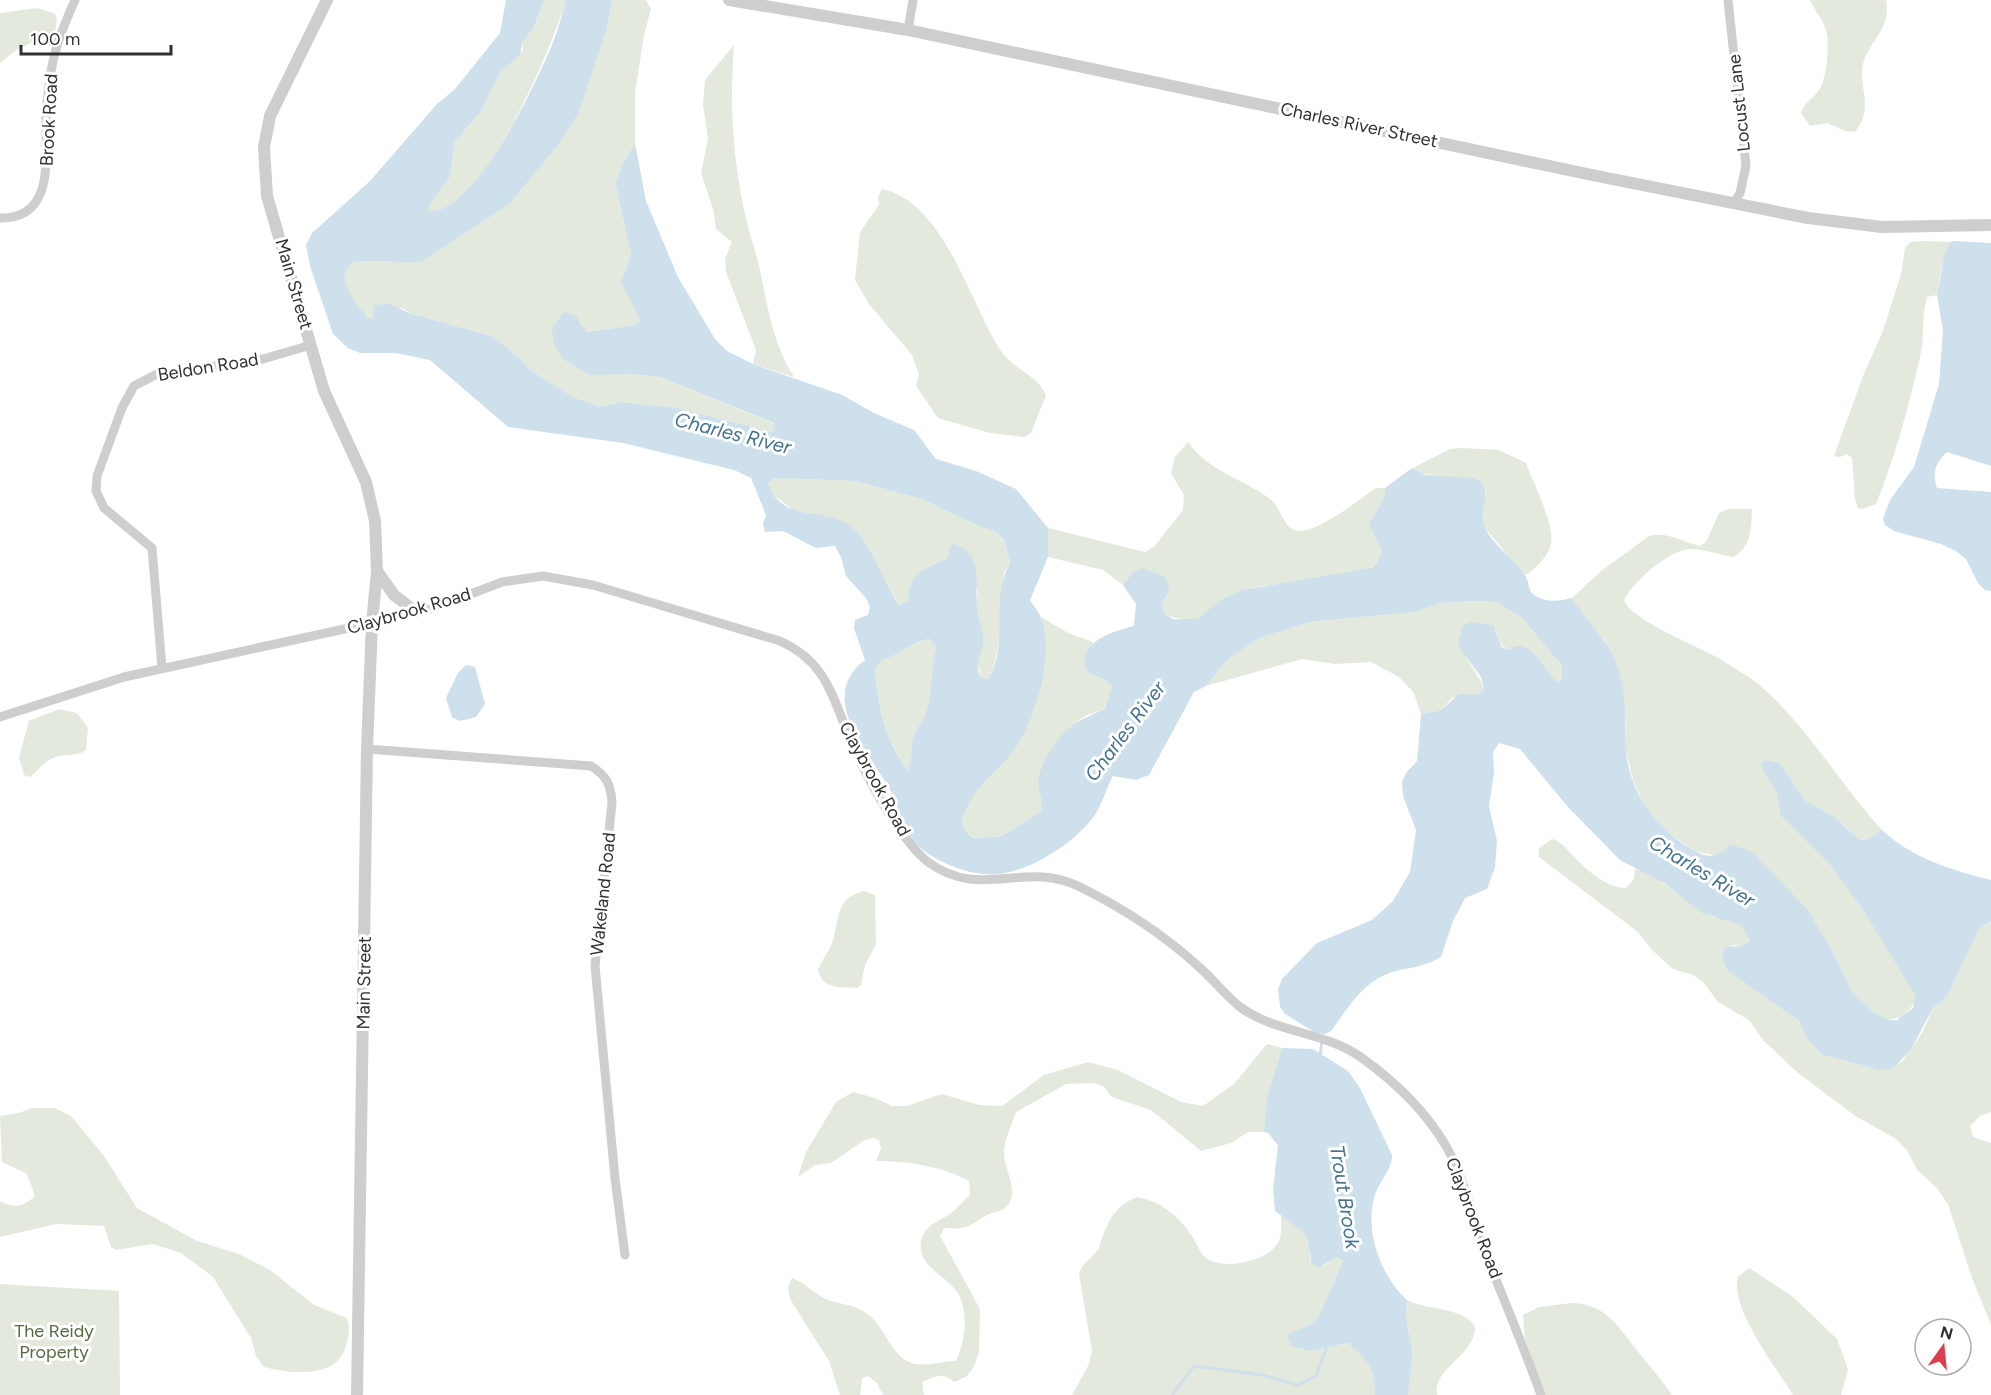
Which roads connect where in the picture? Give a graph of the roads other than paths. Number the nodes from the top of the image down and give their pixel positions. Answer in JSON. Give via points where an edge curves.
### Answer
{"nodes":[{"id":1,"x":75,"y":0,"type":"edge"},
{"id":2,"x":327,"y":0,"type":"edge"},
{"id":3,"x":729,"y":0,"type":"edge"},
{"id":4,"x":913,"y":0,"type":"edge"},
{"id":5,"x":1728,"y":0,"type":"edge"},
{"id":6,"x":908,"y":30,"type":"junction"},
{"id":7,"x":1734,"y":203,"type":"junction"},
{"id":8,"x":0,"y":218,"type":"edge"},
{"id":9,"x":1991,"y":225,"type":"edge"},
{"id":10,"x":311,"y":345,"type":"junction"},
{"id":11,"x":378,"y":571,"type":"junction"},
{"id":12,"x":416,"y":612,"type":"junction"},
{"id":13,"x":372,"y":623,"type":"junction"},
{"id":14,"x":162,"y":668,"type":"junction"},
{"id":15,"x":0,"y":717,"type":"edge"},
{"id":16,"x":367,"y":749,"type":"junction"},
{"id":17,"x":625,"y":1255,"type":"dead end"},
{"id":18,"x":357,"y":1395,"type":"edge"},
{"id":19,"x":1541,"y":1395,"type":"edge"}],
"edges":[{"from":1,"to":8,"type":"street","name":"Brook Road","via":[[58,42],[50,76],[45,184],[29,207]]},
{"from":2,"to":10,"type":"street","name":"Main Street","via":[[272,110],[264,147],[267,196]]},
{"from":3,"to":6,"type":"street","name":"Charles River Street"},
{"from":4,"to":6,"type":"street"},
{"from":5,"to":7,"type":"street","name":"Locust Lane","via":[[1746,166]]},
{"from":6,"to":7,"type":"street","name":"Charles River Street"},
{"from":7,"to":9,"type":"street","name":"Charles River Street","via":[[1854,225]]},
{"from":10,"to":11,"type":"street","name":"Main Street","via":[[324,391],[372,501]]},
{"from":10,"to":14,"type":"street","name":"Beldon Road","via":[[263,359],[157,374],[138,382],[127,397],[96,491],[104,508],[152,548]]},
{"from":11,"to":12,"type":"street","name":"Main Street","via":[[394,595]]},
{"from":11,"to":13,"type":"street","name":"Main Street"},
{"from":12,"to":13,"type":"street","name":"Claybrook Road"},
{"from":12,"to":19,"type":"street","name":"Claybrook Road","via":[[502,582],[543,576],[571,580],[746,629],[809,657],[827,683],[852,745],[898,828],[925,859],[944,872],[969,881],[1032,875],[1070,882],[1159,933],[1250,1013],[1278,1026],[1318,1036],[1359,1056],[1416,1107],[1446,1146]]},
{"from":13,"to":14,"type":"street","name":"Claybrook Road"},
{"from":13,"to":16,"type":"street","name":"Main Street"},
{"from":14,"to":15,"type":"street","name":"Claybrook Road"},
{"from":16,"to":17,"type":"street","name":"Wakeland Road","via":[[591,766],[603,773],[610,785],[612,803],[595,966]]},
{"from":16,"to":18,"type":"street","name":"Main Street"}]}
